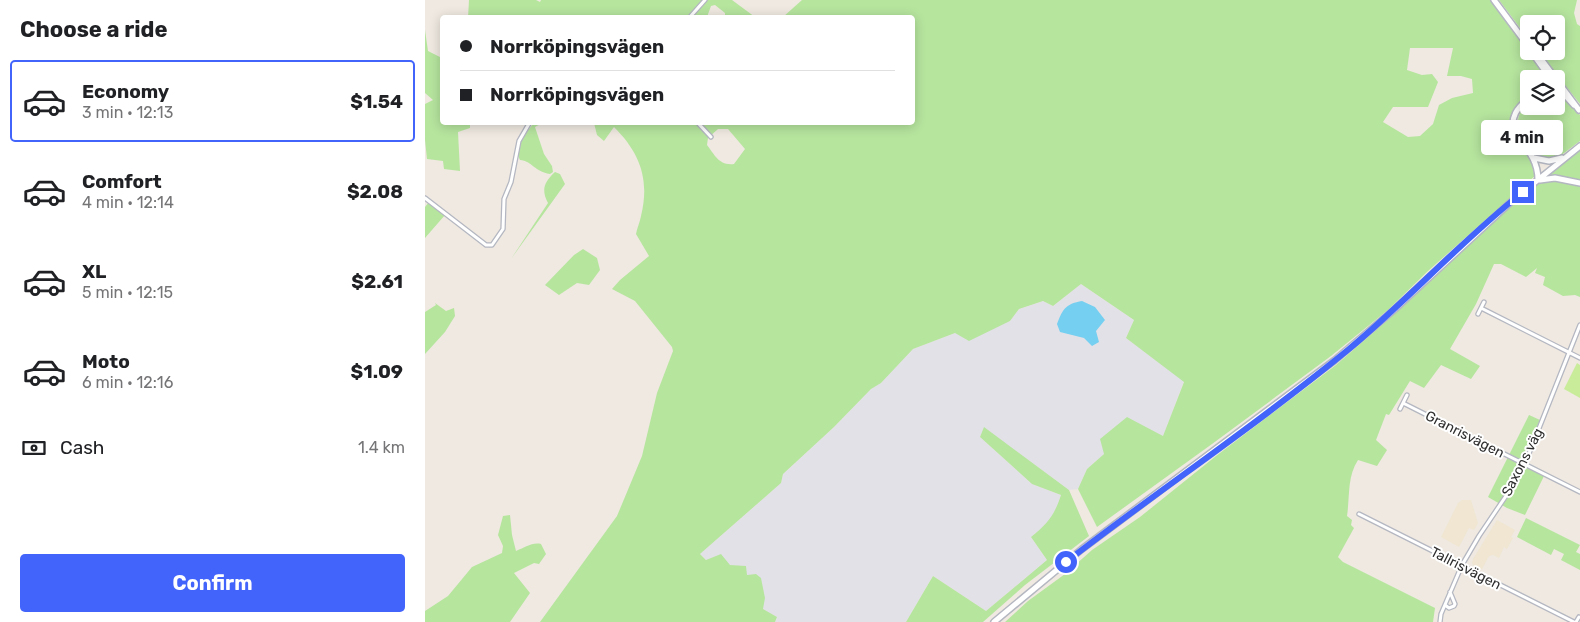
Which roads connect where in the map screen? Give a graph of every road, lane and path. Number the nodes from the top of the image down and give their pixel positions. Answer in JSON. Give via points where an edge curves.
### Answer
{"nodes":[{"id":1,"x":705,"y":0,"type":"edge"},
{"id":2,"x":1494,"y":0,"type":"edge"},
{"id":3,"x":692,"y":15,"type":"edge"},
{"id":4,"x":1520,"y":34,"type":"edge"},
{"id":5,"x":1565,"y":92,"type":"edge"},
{"id":6,"x":1565,"y":96,"type":"edge"},
{"id":7,"x":1520,"y":106,"type":"edge"},
{"id":8,"x":1580,"y":110,"type":"edge"},
{"id":9,"x":528,"y":125,"type":"edge"},
{"id":10,"x":700,"y":125,"type":"edge"},
{"id":11,"x":711,"y":137,"type":"dead end"},
{"id":12,"x":1580,"y":146,"type":"edge"},
{"id":13,"x":1567,"y":156,"type":"junction"},
{"id":14,"x":1533,"y":157,"type":"junction"},
{"id":15,"x":1535,"y":182,"type":"junction"},
{"id":16,"x":1580,"y":183,"type":"edge"},
{"id":17,"x":425,"y":198,"type":"edge"},
{"id":18,"x":1484,"y":302,"type":"dead end"},
{"id":19,"x":1481,"y":308,"type":"junction"},
{"id":20,"x":1478,"y":314,"type":"dead end"},
{"id":21,"x":1580,"y":325,"type":"edge"},
{"id":22,"x":1569,"y":353,"type":"junction"},
{"id":23,"x":1580,"y":358,"type":"edge"},
{"id":24,"x":1407,"y":395,"type":"dead end"},
{"id":25,"x":1403,"y":403,"type":"junction"},
{"id":26,"x":1400,"y":409,"type":"dead end"},
{"id":27,"x":1524,"y":464,"type":"junction"},
{"id":28,"x":1580,"y":492,"type":"edge"},
{"id":29,"x":1359,"y":514,"type":"dead end"},
{"id":30,"x":1461,"y":565,"type":"junction"},
{"id":31,"x":1450,"y":592,"type":"junction"},
{"id":32,"x":1445,"y":604,"type":"junction"},
{"id":33,"x":1579,"y":617,"type":"dead end"},
{"id":34,"x":995,"y":622,"type":"edge"},
{"id":35,"x":1440,"y":622,"type":"edge"},
{"id":36,"x":1575,"y":622,"type":"edge"}],
"edges":[{"from":1,"to":3,"type":"street"},
{"from":2,"to":4,"type":"main road"},
{"from":5,"to":8,"type":"main road"},
{"from":6,"to":8,"type":"main road"},
{"from":7,"to":14,"type":"main road","via":[[1515,111],[1514,132]]},
{"from":9,"to":17,"type":"street","via":[[519,141],[511,182],[503,199],[503,229],[493,245],[486,245]]},
{"from":10,"to":11,"type":"street"},
{"from":12,"to":13,"type":"main road"},
{"from":13,"to":14,"type":"main road","via":[[1549,162]]},
{"from":13,"to":15,"type":"main road"},
{"from":14,"to":15,"type":"main road","via":[[1537,170]]},
{"from":15,"to":16,"type":"main road","via":[[1550,178]]},
{"from":15,"to":34,"type":"main road","via":[[1335,360],[1082,549]]},
{"from":18,"to":19,"type":"street"},
{"from":19,"to":20,"type":"street"},
{"from":19,"to":22,"type":"street"},
{"from":21,"to":22,"type":"street","name":"Saxons väg"},
{"from":22,"to":23,"type":"street"},
{"from":22,"to":27,"type":"street","name":"Saxons väg"},
{"from":24,"to":25,"type":"street"},
{"from":25,"to":26,"type":"street"},
{"from":25,"to":27,"type":"street","name":"Granrisvägen"},
{"from":27,"to":28,"type":"street","name":"Granrisvägen"},
{"from":27,"to":30,"type":"street","name":"Saxons väg"},
{"from":29,"to":30,"type":"street","name":"Tallrisvägen"},
{"from":30,"to":31,"type":"street","name":"Saxons väg"},
{"from":30,"to":36,"type":"street","name":"Tallrisvägen"},
{"from":31,"to":32,"type":"street","name":"Saxons väg"},
{"from":31,"to":32,"type":"street","name":"Saxons väg","via":[[1455,604],[1449,608]]},
{"from":32,"to":35,"type":"street","name":"Saxons väg"},
{"from":33,"to":36,"type":"street","name":"Tallrisvägen"}]}
